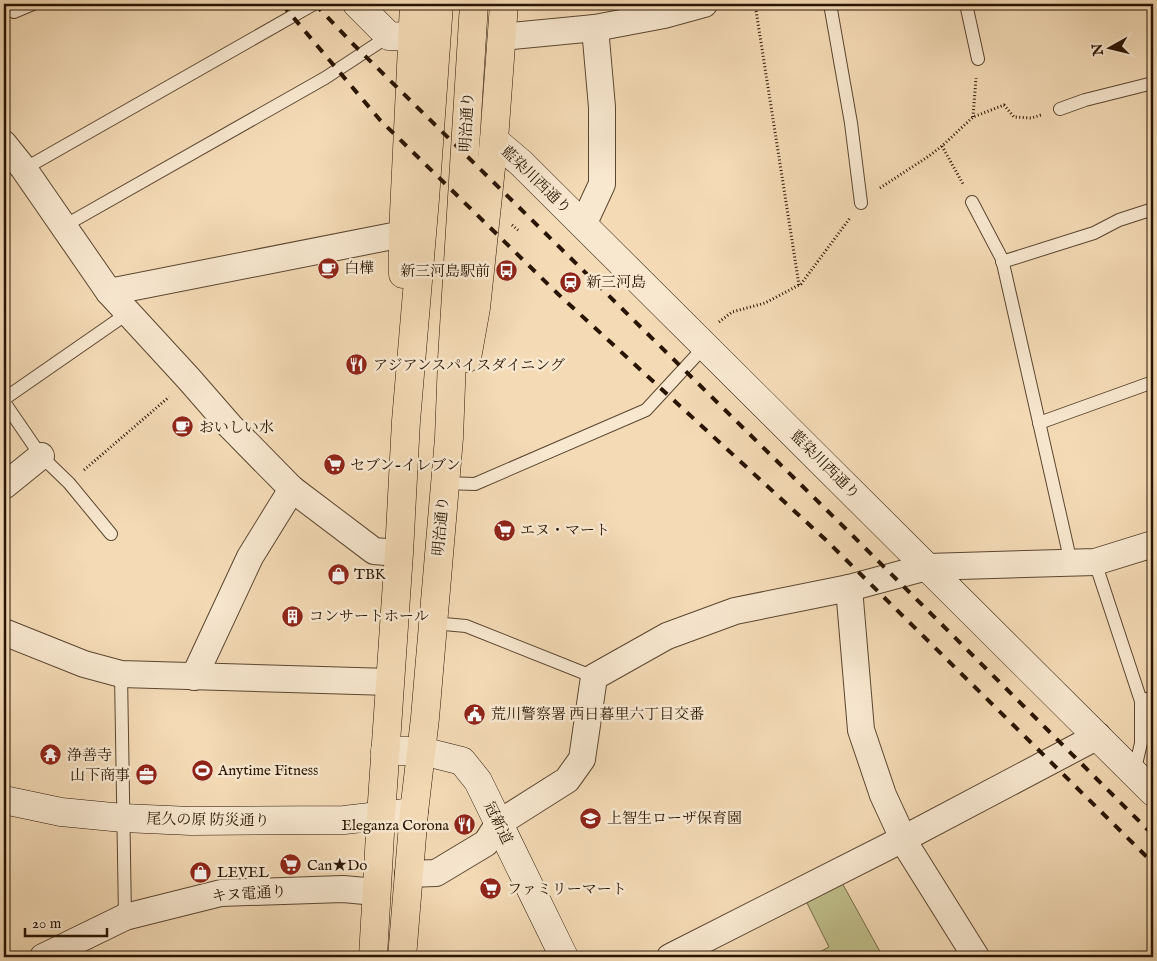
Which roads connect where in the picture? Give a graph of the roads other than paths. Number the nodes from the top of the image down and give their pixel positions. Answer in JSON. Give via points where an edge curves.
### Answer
{"nodes":[{"id":1,"x":34,"y":4,"type":"edge"},
{"id":2,"x":314,"y":4,"type":"edge"},
{"id":3,"x":357,"y":4,"type":"edge"},
{"id":4,"x":414,"y":4,"type":"edge"},
{"id":5,"x":439,"y":4,"type":"edge"},
{"id":6,"x":474,"y":4,"type":"edge"},
{"id":7,"x":504,"y":4,"type":"edge"},
{"id":8,"x":704,"y":4,"type":"edge"},
{"id":9,"x":830,"y":4,"type":"edge"},
{"id":10,"x":966,"y":4,"type":"edge"},
{"id":11,"x":14,"y":12,"type":"dead end"},
{"id":12,"x":595,"y":28,"type":"junction"},
{"id":13,"x":400,"y":36,"type":"junction"},
{"id":14,"x":502,"y":37,"type":"junction"},
{"id":15,"x":978,"y":59,"type":"road end"},
{"id":16,"x":1153,"y":83,"type":"edge"},
{"id":17,"x":1060,"y":108,"type":"road end"},
{"id":18,"x":494,"y":140,"type":"junction"},
{"id":19,"x":4,"y":144,"type":"edge"},
{"id":20,"x":24,"y":169,"type":"junction"},
{"id":21,"x":972,"y":202,"type":"road end"},
{"id":22,"x":861,"y":203,"type":"road end"},
{"id":23,"x":1153,"y":209,"type":"edge"},
{"id":24,"x":583,"y":225,"type":"junction"},
{"id":25,"x":64,"y":226,"type":"junction"},
{"id":26,"x":402,"y":234,"type":"junction"},
{"id":27,"x":1002,"y":262,"type":"junction"},
{"id":28,"x":109,"y":292,"type":"junction"},
{"id":29,"x":128,"y":313,"type":"junction"},
{"id":30,"x":705,"y":346,"type":"junction"},
{"id":31,"x":1153,"y":382,"type":"edge"},
{"id":32,"x":4,"y":401,"type":"edge"},
{"id":33,"x":406,"y":421,"type":"junction"},
{"id":34,"x":1039,"y":423,"type":"junction"},
{"id":35,"x":449,"y":438,"type":"junction"},
{"id":36,"x":41,"y":456,"type":"junction"},
{"id":37,"x":445,"y":483,"type":"junction"},
{"id":38,"x":4,"y":486,"type":"edge"},
{"id":39,"x":292,"y":489,"type":"junction"},
{"id":40,"x":111,"y":534,"type":"dead end"},
{"id":41,"x":1153,"y":544,"type":"edge"},
{"id":42,"x":399,"y":552,"type":"junction"},
{"id":43,"x":1083,"y":562,"type":"junction"},
{"id":44,"x":928,"y":566,"type":"junction"},
{"id":45,"x":849,"y":588,"type":"junction"},
{"id":46,"x":433,"y":623,"type":"junction"},
{"id":47,"x":4,"y":632,"type":"edge"},
{"id":48,"x":121,"y":674,"type":"junction"},
{"id":49,"x":194,"y":677,"type":"junction"},
{"id":50,"x":594,"y":677,"type":"junction"},
{"id":51,"x":390,"y":682,"type":"junction"},
{"id":52,"x":1147,"y":699,"type":"edge"},
{"id":53,"x":1098,"y":736,"type":"junction"},
{"id":54,"x":385,"y":751,"type":"junction"},
{"id":55,"x":422,"y":751,"type":"junction"},
{"id":56,"x":1134,"y":773,"type":"junction"},
{"id":57,"x":1153,"y":792,"type":"edge"},
{"id":58,"x":4,"y":800,"type":"edge"},
{"id":59,"x":414,"y":812,"type":"junction"},
{"id":60,"x":381,"y":816,"type":"junction"},
{"id":61,"x":123,"y":818,"type":"junction"},
{"id":62,"x":499,"y":823,"type":"junction"},
{"id":63,"x":903,"y":839,"type":"junction"},
{"id":64,"x":408,"y":874,"type":"junction"},
{"id":65,"x":376,"y":892,"type":"junction"},
{"id":66,"x":125,"y":917,"type":"junction"},
{"id":67,"x":701,"y":950,"type":"edge"},
{"id":68,"x":43,"y":957,"type":"edge"},
{"id":69,"x":373,"y":957,"type":"edge"},
{"id":70,"x":402,"y":957,"type":"edge"},
{"id":71,"x":564,"y":957,"type":"edge"},
{"id":72,"x":670,"y":957,"type":"edge"},
{"id":73,"x":976,"y":957,"type":"edge"}],
"edges":[{"from":1,"to":11,"type":"lane"},
{"from":2,"to":20,"type":"lane"},
{"from":3,"to":13,"type":"street"},
{"from":4,"to":13,"type":"main road"},
{"from":5,"to":33,"type":"main road"},
{"from":6,"to":35,"type":"main road","name":"明治通り"},
{"from":7,"to":14,"type":"main road"},
{"from":8,"to":12,"type":"street","via":[[664,16]]},
{"from":9,"to":22,"type":"lane"},
{"from":10,"to":15,"type":"lane"},
{"from":12,"to":14,"type":"street"},
{"from":12,"to":24,"type":"street","via":[[602,107],[602,184]]},
{"from":13,"to":25,"type":"lane"},
{"from":13,"to":26,"type":"main road"},
{"from":14,"to":18,"type":"main road"},
{"from":16,"to":17,"type":"lane"},
{"from":18,"to":24,"type":"street","name":"藍染川西通り"},
{"from":18,"to":35,"type":"main road","via":[[476,308]]},
{"from":19,"to":20,"type":"street"},
{"from":20,"to":25,"type":"street"},
{"from":21,"to":27,"type":"lane"},
{"from":23,"to":27,"type":"lane","via":[[1094,233]]},
{"from":24,"to":30,"type":"street","name":"藍染川西通り"},
{"from":25,"to":28,"type":"street"},
{"from":26,"to":28,"type":"street"},
{"from":26,"to":33,"type":"main road"},
{"from":27,"to":34,"type":"lane"},
{"from":28,"to":29,"type":"street"},
{"from":29,"to":32,"type":"lane"},
{"from":29,"to":39,"type":"street"},
{"from":30,"to":37,"type":"lane","via":[[646,410],[475,484]]},
{"from":30,"to":44,"type":"street","name":"藍染川西通り"},
{"from":31,"to":34,"type":"lane"},
{"from":32,"to":36,"type":"lane"},
{"from":33,"to":42,"type":"main road"},
{"from":34,"to":43,"type":"lane"},
{"from":35,"to":37,"type":"main road","name":"明治通り"},
{"from":36,"to":38,"type":"street"},
{"from":36,"to":40,"type":"lane","via":[[69,483]]},
{"from":37,"to":46,"type":"main road","name":"明治通り"},
{"from":39,"to":42,"type":"street","via":[[374,551]]},
{"from":39,"to":49,"type":"street","via":[[250,557]]},
{"from":41,"to":43,"type":"street"},
{"from":42,"to":51,"type":"main road"},
{"from":43,"to":44,"type":"street"},
{"from":43,"to":52,"type":"lane"},
{"from":44,"to":45,"type":"street"},
{"from":44,"to":53,"type":"street","name":"藍染川西通り"},
{"from":45,"to":50,"type":"street","via":[[735,611],[667,636]]},
{"from":45,"to":63,"type":"street","via":[[861,730],[883,795]]},
{"from":46,"to":50,"type":"lane","via":[[466,626]]},
{"from":46,"to":55,"type":"main road","name":"明治通り"},
{"from":47,"to":48,"type":"street","via":[[84,664]]},
{"from":48,"to":49,"type":"street"},
{"from":48,"to":61,"type":"lane"},
{"from":49,"to":51,"type":"street"},
{"from":50,"to":62,"type":"street","via":[[582,759],[567,780]]},
{"from":51,"to":54,"type":"main road"},
{"from":52,"to":56,"type":"lane"},
{"from":53,"to":56,"type":"street","name":"藍染川西通り"},
{"from":53,"to":63,"type":"street"},
{"from":54,"to":55,"type":"street","name":"冠新道"},
{"from":54,"to":60,"type":"main road"},
{"from":55,"to":59,"type":"main road","name":"明治通り"},
{"from":55,"to":62,"type":"street","name":"冠新道","via":[[462,761],[478,781]]},
{"from":56,"to":57,"type":"street","name":"藍染川西通り"},
{"from":58,"to":61,"type":"street","name":"尾久の原 防災通り","via":[[61,812]]},
{"from":59,"to":60,"type":"street","name":"尾久の原 防災通り"},
{"from":59,"to":64,"type":"main road","name":"明治通り"},
{"from":60,"to":61,"type":"street","name":"尾久の原 防災通り","via":[[320,821]]},
{"from":60,"to":65,"type":"main road"},
{"from":61,"to":66,"type":"lane"},
{"from":62,"to":64,"type":"street","via":[[486,843],[436,873]]},
{"from":62,"to":71,"type":"street","name":"冠新道"},
{"from":63,"to":67,"type":"street"},
{"from":63,"to":73,"type":"street"},
{"from":64,"to":70,"type":"main road","name":"明治通り"},
{"from":65,"to":66,"type":"street","name":"キヌ電通り","via":[[343,889],[221,893]]},
{"from":65,"to":69,"type":"main road"},
{"from":66,"to":68,"type":"street","name":"キヌ電通り"},
{"from":67,"to":72,"type":"street"}]}
